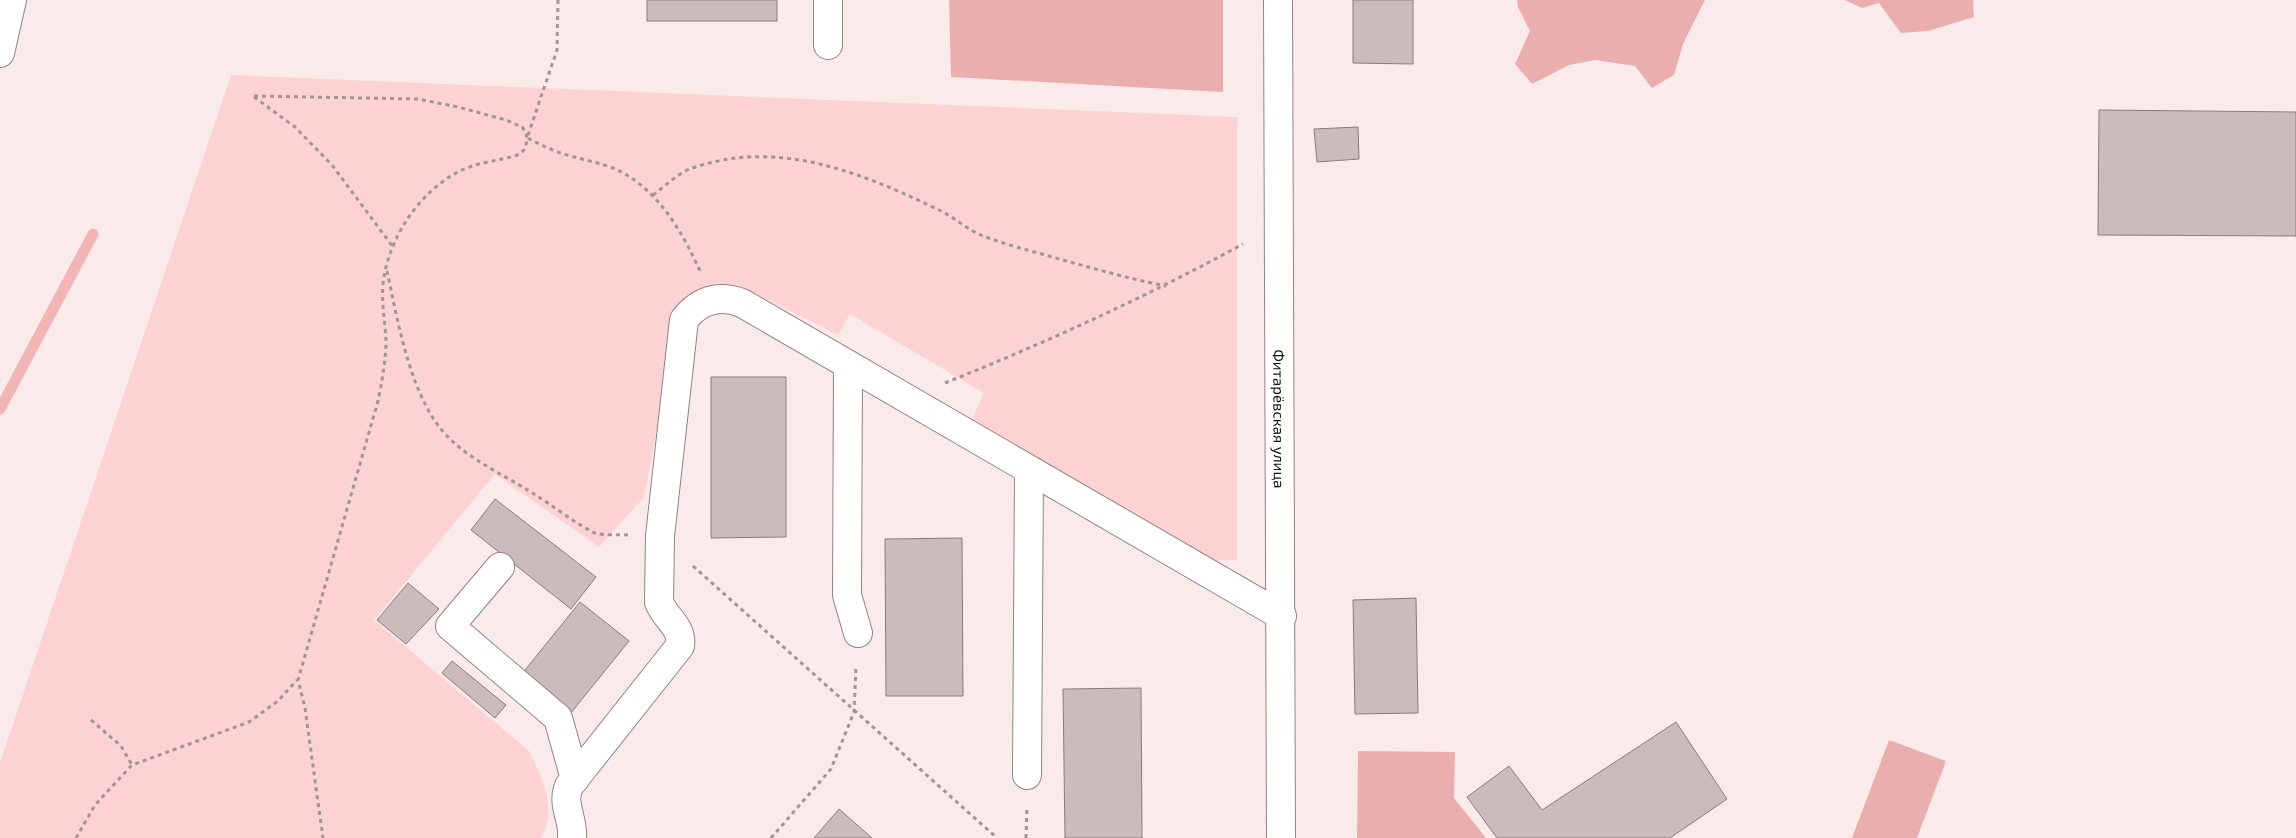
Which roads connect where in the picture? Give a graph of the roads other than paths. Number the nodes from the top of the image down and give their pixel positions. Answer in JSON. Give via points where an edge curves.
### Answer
{"nodes":[{"id":1,"x":12,"y":0,"type":"edge"},
{"id":2,"x":828,"y":0,"type":"edge"},
{"id":3,"x":1278,"y":0,"type":"edge"},
{"id":4,"x":828,"y":45,"type":"dead end"},
{"id":5,"x":0,"y":53,"type":"edge"},
{"id":6,"x":848,"y":365,"type":"junction"},
{"id":7,"x":1029,"y":470,"type":"junction"},
{"id":8,"x":500,"y":567,"type":"dead end"},
{"id":9,"x":1282,"y":616,"type":"junction"},
{"id":10,"x":858,"y":633,"type":"road end"},
{"id":11,"x":1027,"y":775,"type":"dead end"},
{"id":12,"x":575,"y":779,"type":"junction"},
{"id":13,"x":572,"y":838,"type":"edge"},
{"id":14,"x":1281,"y":838,"type":"edge"}],
"edges":[{"from":1,"to":5,"type":"street"},
{"from":2,"to":4,"type":"street"},
{"from":3,"to":9,"type":"street","name":"Фитарёвская улица"},
{"from":6,"to":7,"type":"street"},
{"from":6,"to":10,"type":"street","via":[[847,596]]},
{"from":6,"to":12,"type":"street","via":[[742,303],[724,298],[697,305],[684,320],[660,536],[659,602],[661,610],[679,630],[680,646]]},
{"from":7,"to":9,"type":"street"},
{"from":7,"to":11,"type":"street"},
{"from":8,"to":12,"type":"street","via":[[450,626],[558,718]]},
{"from":9,"to":14,"type":"street","name":"Фитарёвская улица"},
{"from":12,"to":13,"type":"street","via":[[566,792],[565,802]]}]}
